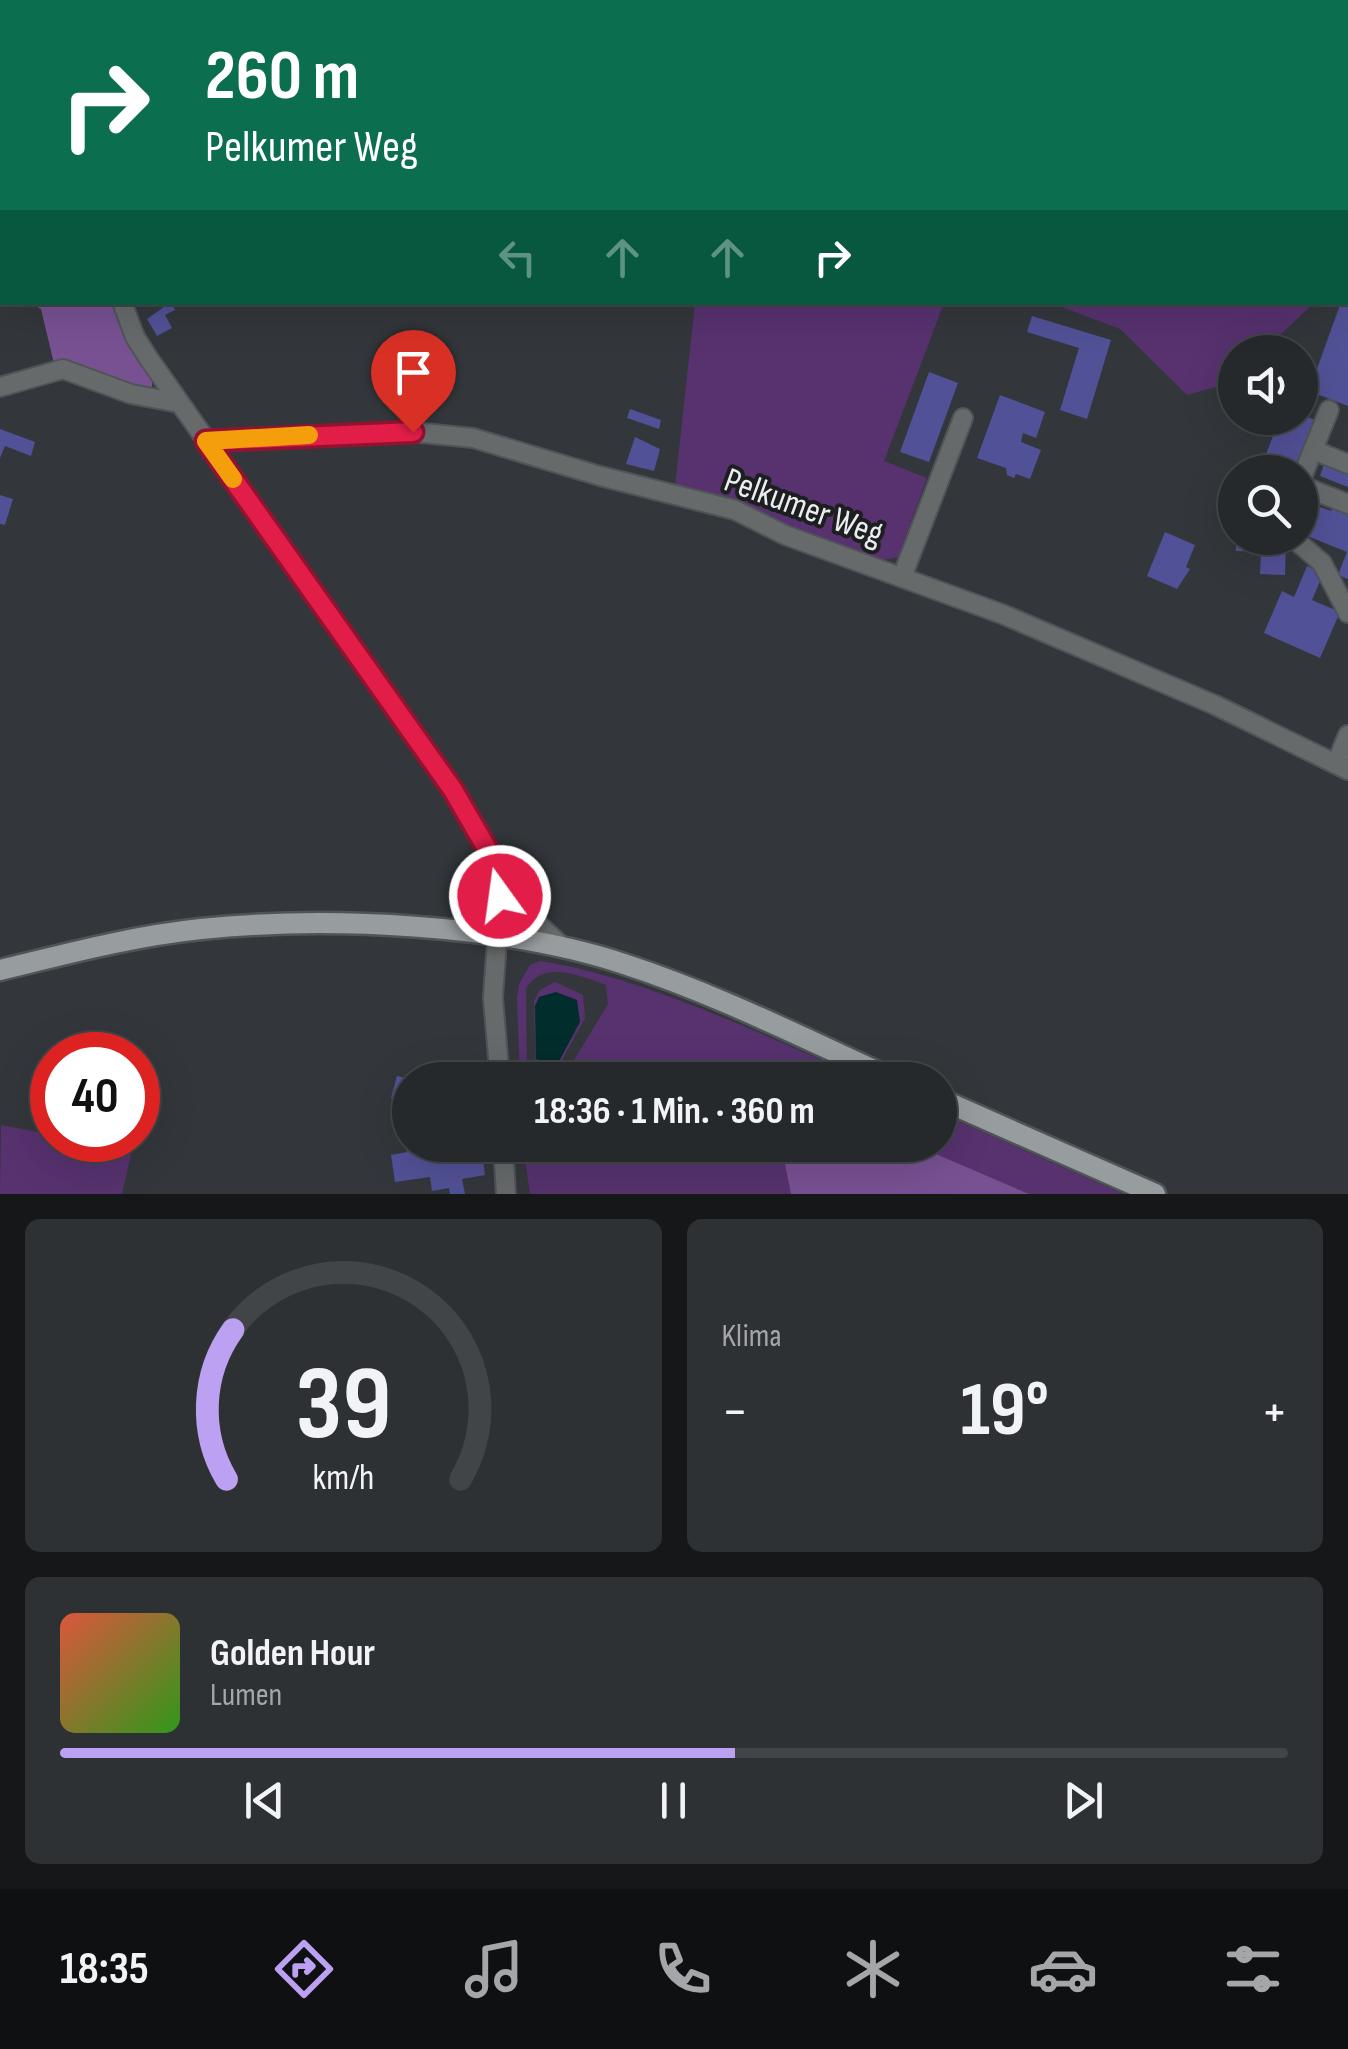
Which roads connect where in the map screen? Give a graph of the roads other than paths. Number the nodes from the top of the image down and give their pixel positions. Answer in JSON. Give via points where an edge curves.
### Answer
{"nodes":[{"id":1,"x":123,"y":305,"type":"edge"},
{"id":2,"x":0,"y":387,"type":"edge"},
{"id":3,"x":179,"y":403,"type":"junction"},
{"id":4,"x":1329,"y":410,"type":"dead end"},
{"id":5,"x":962,"y":418,"type":"dead end"},
{"id":6,"x":206,"y":441,"type":"junction"},
{"id":7,"x":1313,"y":450,"type":"junction"},
{"id":8,"x":1311,"y":455,"type":"edge"},
{"id":9,"x":1348,"y":464,"type":"edge"},
{"id":10,"x":1318,"y":491,"type":"edge"},
{"id":11,"x":1348,"y":504,"type":"edge"},
{"id":12,"x":1313,"y":555,"type":"edge"},
{"id":13,"x":902,"y":577,"type":"junction"},
{"id":14,"x":1347,"y":609,"type":"edge"},
{"id":15,"x":1348,"y":736,"type":"edge"},
{"id":16,"x":1342,"y":766,"type":"edge"},
{"id":17,"x":497,"y":866,"type":"junction"},
{"id":18,"x":496,"y":935,"type":"junction"},
{"id":19,"x":566,"y":950,"type":"junction"},
{"id":20,"x":0,"y":970,"type":"edge"},
{"id":21,"x":498,"y":1062,"type":"edge"},
{"id":22,"x":855,"y":1062,"type":"edge"},
{"id":23,"x":957,"y":1107,"type":"edge"},
{"id":24,"x":505,"y":1162,"type":"edge"},
{"id":25,"x":506,"y":1194,"type":"edge"},
{"id":26,"x":1154,"y":1194,"type":"edge"}],
"edges":[{"from":1,"to":3,"type":"street"},
{"from":2,"to":3,"type":"street","via":[[64,369]]},
{"from":3,"to":6,"type":"street"},
{"from":4,"to":7,"type":"street"},
{"from":5,"to":13,"type":"street"},
{"from":6,"to":13,"type":"street","name":"Pelkumer Weg","via":[[413,432],[472,438],[735,510]]},
{"from":6,"to":17,"type":"street","via":[[453,790]]},
{"from":7,"to":8,"type":"street"},
{"from":7,"to":9,"type":"street"},
{"from":10,"to":11,"type":"street"},
{"from":12,"to":14,"type":"street"},
{"from":13,"to":16,"type":"street","name":"Pelkumer Weg","via":[[1002,614]]},
{"from":15,"to":16,"type":"street"},
{"from":17,"to":18,"type":"street"},
{"from":17,"to":19,"type":"street","via":[[516,903]]},
{"from":18,"to":19,"type":"main road"},
{"from":18,"to":20,"type":"main road","via":[[325,926],[201,929]]},
{"from":18,"to":21,"type":"street"},
{"from":19,"to":22,"type":"main road","via":[[653,974]]},
{"from":23,"to":26,"type":"main road"},
{"from":24,"to":25,"type":"street"}]}
